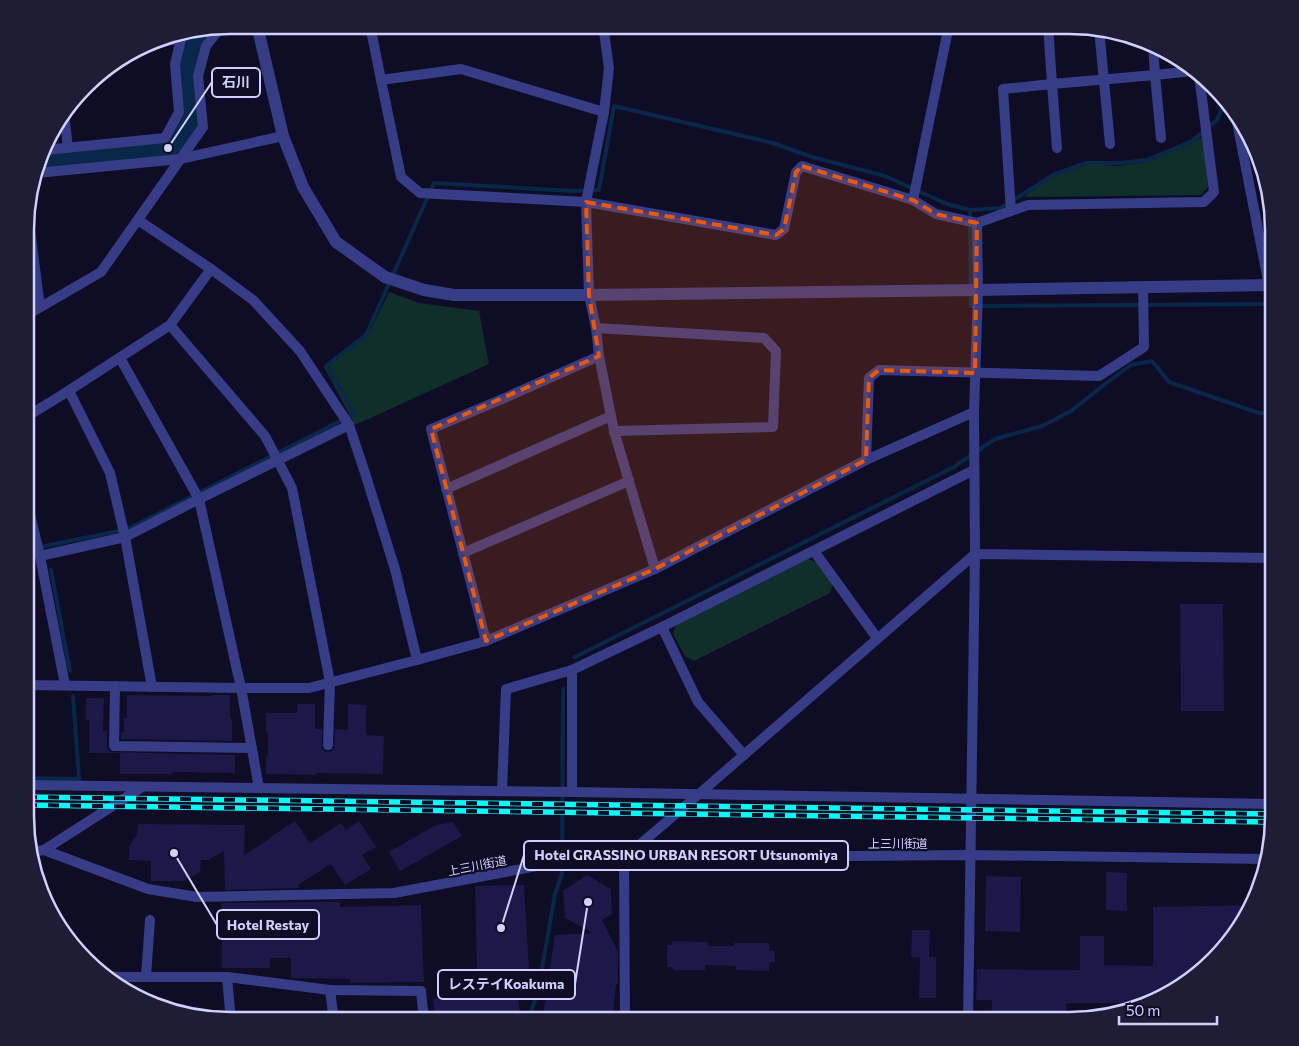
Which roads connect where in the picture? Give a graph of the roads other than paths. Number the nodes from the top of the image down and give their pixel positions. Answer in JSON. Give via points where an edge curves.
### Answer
{"nodes":[{"id":1,"x":216,"y":34,"type":"edge"},
{"id":2,"x":259,"y":34,"type":"edge"},
{"id":3,"x":372,"y":34,"type":"edge"},
{"id":4,"x":604,"y":34,"type":"edge"},
{"id":5,"x":947,"y":34,"type":"edge"},
{"id":6,"x":1049,"y":34,"type":"edge"},
{"id":7,"x":1100,"y":36,"type":"edge"},
{"id":8,"x":183,"y":39,"type":"edge"},
{"id":9,"x":1154,"y":53,"type":"edge"},
{"id":10,"x":1186,"y":72,"type":"edge"},
{"id":11,"x":1155,"y":75,"type":"junction"},
{"id":12,"x":1104,"y":79,"type":"junction"},
{"id":13,"x":381,"y":80,"type":"junction"},
{"id":14,"x":1200,"y":83,"type":"edge"},
{"id":15,"x":1052,"y":84,"type":"junction"},
{"id":16,"x":604,"y":112,"type":"junction"},
{"id":17,"x":65,"y":124,"type":"edge"},
{"id":18,"x":1239,"y":133,"type":"edge"},
{"id":19,"x":283,"y":136,"type":"junction"},
{"id":20,"x":1161,"y":138,"type":"dead end"},
{"id":21,"x":1110,"y":144,"type":"dead end"},
{"id":22,"x":68,"y":148,"type":"junction"},
{"id":23,"x":1057,"y":148,"type":"dead end"},
{"id":24,"x":51,"y":149,"type":"edge"},
{"id":25,"x":180,"y":159,"type":"junction"},
{"id":26,"x":42,"y":172,"type":"edge"},
{"id":27,"x":913,"y":200,"type":"junction"},
{"id":28,"x":586,"y":202,"type":"junction"},
{"id":29,"x":1011,"y":211,"type":"junction"},
{"id":30,"x":138,"y":220,"type":"junction"},
{"id":31,"x":976,"y":223,"type":"junction"},
{"id":32,"x":1265,"y":257,"type":"edge"},
{"id":33,"x":34,"y":260,"type":"edge"},
{"id":34,"x":211,"y":269,"type":"junction"},
{"id":35,"x":1265,"y":286,"type":"edge"},
{"id":36,"x":1143,"y":287,"type":"junction"},
{"id":37,"x":978,"y":290,"type":"junction"},
{"id":38,"x":589,"y":295,"type":"junction"},
{"id":39,"x":40,"y":307,"type":"junction"},
{"id":40,"x":34,"y":310,"type":"edge"},
{"id":41,"x":170,"y":325,"type":"junction"},
{"id":42,"x":596,"y":328,"type":"junction"},
{"id":43,"x":599,"y":356,"type":"junction"},
{"id":44,"x":120,"y":358,"type":"junction"},
{"id":45,"x":975,"y":372,"type":"junction"},
{"id":46,"x":69,"y":391,"type":"junction"},
{"id":47,"x":34,"y":412,"type":"edge"},
{"id":48,"x":974,"y":412,"type":"junction"},
{"id":49,"x":611,"y":416,"type":"junction"},
{"id":50,"x":349,"y":426,"type":"junction"},
{"id":51,"x":614,"y":430,"type":"junction"},
{"id":52,"x":278,"y":460,"type":"junction"},
{"id":53,"x":866,"y":460,"type":"junction"},
{"id":54,"x":974,"y":470,"type":"junction"},
{"id":55,"x":629,"y":481,"type":"junction"},
{"id":56,"x":446,"y":489,"type":"junction"},
{"id":57,"x":199,"y":499,"type":"junction"},
{"id":58,"x":34,"y":531,"type":"edge"},
{"id":59,"x":125,"y":537,"type":"junction"},
{"id":60,"x":814,"y":550,"type":"junction"},
{"id":61,"x":463,"y":553,"type":"junction"},
{"id":62,"x":975,"y":554,"type":"junction"},
{"id":63,"x":40,"y":556,"type":"junction"},
{"id":64,"x":1265,"y":558,"type":"edge"},
{"id":65,"x":655,"y":569,"type":"junction"},
{"id":66,"x":662,"y":627,"type":"junction"},
{"id":67,"x":877,"y":638,"type":"junction"},
{"id":68,"x":486,"y":641,"type":"junction"},
{"id":69,"x":418,"y":660,"type":"junction"},
{"id":70,"x":572,"y":670,"type":"junction"},
{"id":71,"x":330,"y":682,"type":"junction"},
{"id":72,"x":34,"y":685,"type":"edge"},
{"id":73,"x":65,"y":685,"type":"junction"},
{"id":74,"x":114,"y":686,"type":"junction"},
{"id":75,"x":152,"y":687,"type":"junction"},
{"id":76,"x":241,"y":688,"type":"junction"},
{"id":77,"x":328,"y":745,"type":"dead end"},
{"id":78,"x":252,"y":748,"type":"junction"},
{"id":79,"x":744,"y":755,"type":"junction"},
{"id":80,"x":34,"y":785,"type":"edge"},
{"id":81,"x":142,"y":787,"type":"junction"},
{"id":82,"x":259,"y":788,"type":"junction"},
{"id":83,"x":502,"y":791,"type":"junction"},
{"id":84,"x":572,"y":792,"type":"junction"},
{"id":85,"x":699,"y":794,"type":"junction"},
{"id":86,"x":970,"y":799,"type":"junction"},
{"id":87,"x":1265,"y":804,"type":"edge"},
{"id":88,"x":44,"y":850,"type":"junction"},
{"id":89,"x":37,"y":851,"type":"edge"},
{"id":90,"x":970,"y":855,"type":"junction"},
{"id":91,"x":624,"y":858,"type":"junction"},
{"id":92,"x":1260,"y":859,"type":"edge"},
{"id":93,"x":150,"y":920,"type":"dead end"},
{"id":94,"x":146,"y":977,"type":"junction"},
{"id":95,"x":227,"y":977,"type":"junction"},
{"id":96,"x":125,"y":981,"type":"edge"},
{"id":97,"x":330,"y":990,"type":"junction"},
{"id":98,"x":231,"y":1012,"type":"edge"},
{"id":99,"x":333,"y":1012,"type":"edge"},
{"id":100,"x":423,"y":1012,"type":"edge"},
{"id":101,"x":625,"y":1012,"type":"edge"},
{"id":102,"x":968,"y":1012,"type":"edge"}],
"edges":[{"from":1,"to":25,"type":"street","via":[[206,46],[198,76],[203,127]]},
{"from":2,"to":19,"type":"street"},
{"from":3,"to":13,"type":"street"},
{"from":4,"to":16,"type":"street","via":[[609,68]]},
{"from":5,"to":27,"type":"street"},
{"from":6,"to":15,"type":"street"},
{"from":7,"to":12,"type":"street"},
{"from":8,"to":22,"type":"street","via":[[175,64],[179,112],[165,138]]},
{"from":9,"to":11,"type":"street"},
{"from":10,"to":11,"type":"street"},
{"from":11,"to":12,"type":"street"},
{"from":11,"to":20,"type":"street"},
{"from":12,"to":15,"type":"street"},
{"from":12,"to":21,"type":"street"},
{"from":13,"to":16,"type":"street","via":[[461,69]]},
{"from":13,"to":28,"type":"street","via":[[401,177],[420,192]]},
{"from":14,"to":29,"type":"street","via":[[1214,192],[1204,202],[1028,204]]},
{"from":15,"to":23,"type":"street"},
{"from":15,"to":29,"type":"street","via":[[1002,89]]},
{"from":16,"to":28,"type":"street"},
{"from":17,"to":22,"type":"street"},
{"from":18,"to":32,"type":"street"},
{"from":19,"to":25,"type":"street"},
{"from":19,"to":38,"type":"street","via":[[302,188],[336,242],[385,277],[424,290],[454,295]]},
{"from":22,"to":24,"type":"street"},
{"from":25,"to":26,"type":"street"},
{"from":25,"to":30,"type":"street"},
{"from":27,"to":28,"type":"street","via":[[802,166],[796,172],[784,229],[776,235]]},
{"from":27,"to":31,"type":"street","via":[[936,214]]},
{"from":28,"to":38,"type":"street"},
{"from":29,"to":31,"type":"street"},
{"from":30,"to":34,"type":"street"},
{"from":30,"to":39,"type":"street","via":[[101,272]]},
{"from":31,"to":37,"type":"street"},
{"from":33,"to":39,"type":"street"},
{"from":34,"to":41,"type":"street"},
{"from":34,"to":50,"type":"street","via":[[253,300],[300,350]]},
{"from":35,"to":36,"type":"street"},
{"from":36,"to":37,"type":"street"},
{"from":36,"to":45,"type":"street","via":[[1144,347],[1098,376]]},
{"from":37,"to":38,"type":"street"},
{"from":37,"to":45,"type":"street"},
{"from":38,"to":42,"type":"street"},
{"from":39,"to":40,"type":"street"},
{"from":41,"to":44,"type":"street"},
{"from":41,"to":52,"type":"street","via":[[265,436]]},
{"from":42,"to":43,"type":"street"},
{"from":42,"to":51,"type":"street","via":[[764,338],[776,351],[773,427]]},
{"from":43,"to":49,"type":"street"},
{"from":43,"to":56,"type":"street","via":[[431,429]]},
{"from":44,"to":46,"type":"street"},
{"from":44,"to":57,"type":"street"},
{"from":45,"to":48,"type":"street"},
{"from":45,"to":53,"type":"street","via":[[879,370],[869,378]]},
{"from":46,"to":47,"type":"street"},
{"from":46,"to":59,"type":"street","via":[[110,473]]},
{"from":48,"to":53,"type":"street"},
{"from":48,"to":54,"type":"street"},
{"from":49,"to":51,"type":"street"},
{"from":49,"to":56,"type":"street"},
{"from":50,"to":52,"type":"street"},
{"from":50,"to":69,"type":"street","via":[[396,569]]},
{"from":51,"to":55,"type":"street"},
{"from":52,"to":57,"type":"street"},
{"from":52,"to":71,"type":"street","via":[[292,488]]},
{"from":53,"to":65,"type":"street"},
{"from":54,"to":60,"type":"street"},
{"from":54,"to":62,"type":"street"},
{"from":55,"to":61,"type":"street"},
{"from":55,"to":65,"type":"street"},
{"from":56,"to":61,"type":"street"},
{"from":57,"to":59,"type":"street"},
{"from":57,"to":76,"type":"street"},
{"from":58,"to":63,"type":"street"},
{"from":59,"to":63,"type":"street"},
{"from":59,"to":75,"type":"street"},
{"from":60,"to":66,"type":"street"},
{"from":60,"to":67,"type":"street"},
{"from":61,"to":68,"type":"street"},
{"from":62,"to":64,"type":"street"},
{"from":62,"to":67,"type":"street"},
{"from":62,"to":86,"type":"street"},
{"from":63,"to":73,"type":"street"},
{"from":65,"to":68,"type":"street"},
{"from":66,"to":70,"type":"street"},
{"from":66,"to":79,"type":"street","via":[[698,702]]},
{"from":67,"to":79,"type":"street"},
{"from":68,"to":69,"type":"street"},
{"from":69,"to":71,"type":"street"},
{"from":70,"to":83,"type":"street","via":[[506,689]]},
{"from":70,"to":84,"type":"street"},
{"from":71,"to":76,"type":"street","via":[[310,688]]},
{"from":71,"to":77,"type":"street"},
{"from":72,"to":73,"type":"street"},
{"from":73,"to":74,"type":"street"},
{"from":74,"to":75,"type":"street"},
{"from":74,"to":78,"type":"street","via":[[114,746]]},
{"from":75,"to":76,"type":"street"},
{"from":76,"to":78,"type":"street"},
{"from":78,"to":82,"type":"street"},
{"from":79,"to":85,"type":"street"},
{"from":80,"to":81,"type":"street"},
{"from":81,"to":82,"type":"street"},
{"from":81,"to":88,"type":"street"},
{"from":82,"to":83,"type":"street"},
{"from":83,"to":84,"type":"street"},
{"from":84,"to":85,"type":"street"},
{"from":85,"to":86,"type":"street"},
{"from":85,"to":91,"type":"street"},
{"from":86,"to":87,"type":"street"},
{"from":86,"to":90,"type":"street"},
{"from":88,"to":89,"type":"street","name":"上三川街道"},
{"from":88,"to":91,"type":"street","name":"上三川街道","via":[[148,889],[197,897],[394,894],[569,860]]},
{"from":90,"to":91,"type":"street","name":"上三川街道"},
{"from":90,"to":92,"type":"street","name":"上三川街道"},
{"from":90,"to":102,"type":"street"},
{"from":91,"to":101,"type":"street"},
{"from":93,"to":94,"type":"street"},
{"from":94,"to":95,"type":"street"},
{"from":94,"to":96,"type":"street"},
{"from":95,"to":97,"type":"street"},
{"from":95,"to":98,"type":"street"},
{"from":97,"to":99,"type":"street"},
{"from":97,"to":100,"type":"street","via":[[421,991]]}]}
